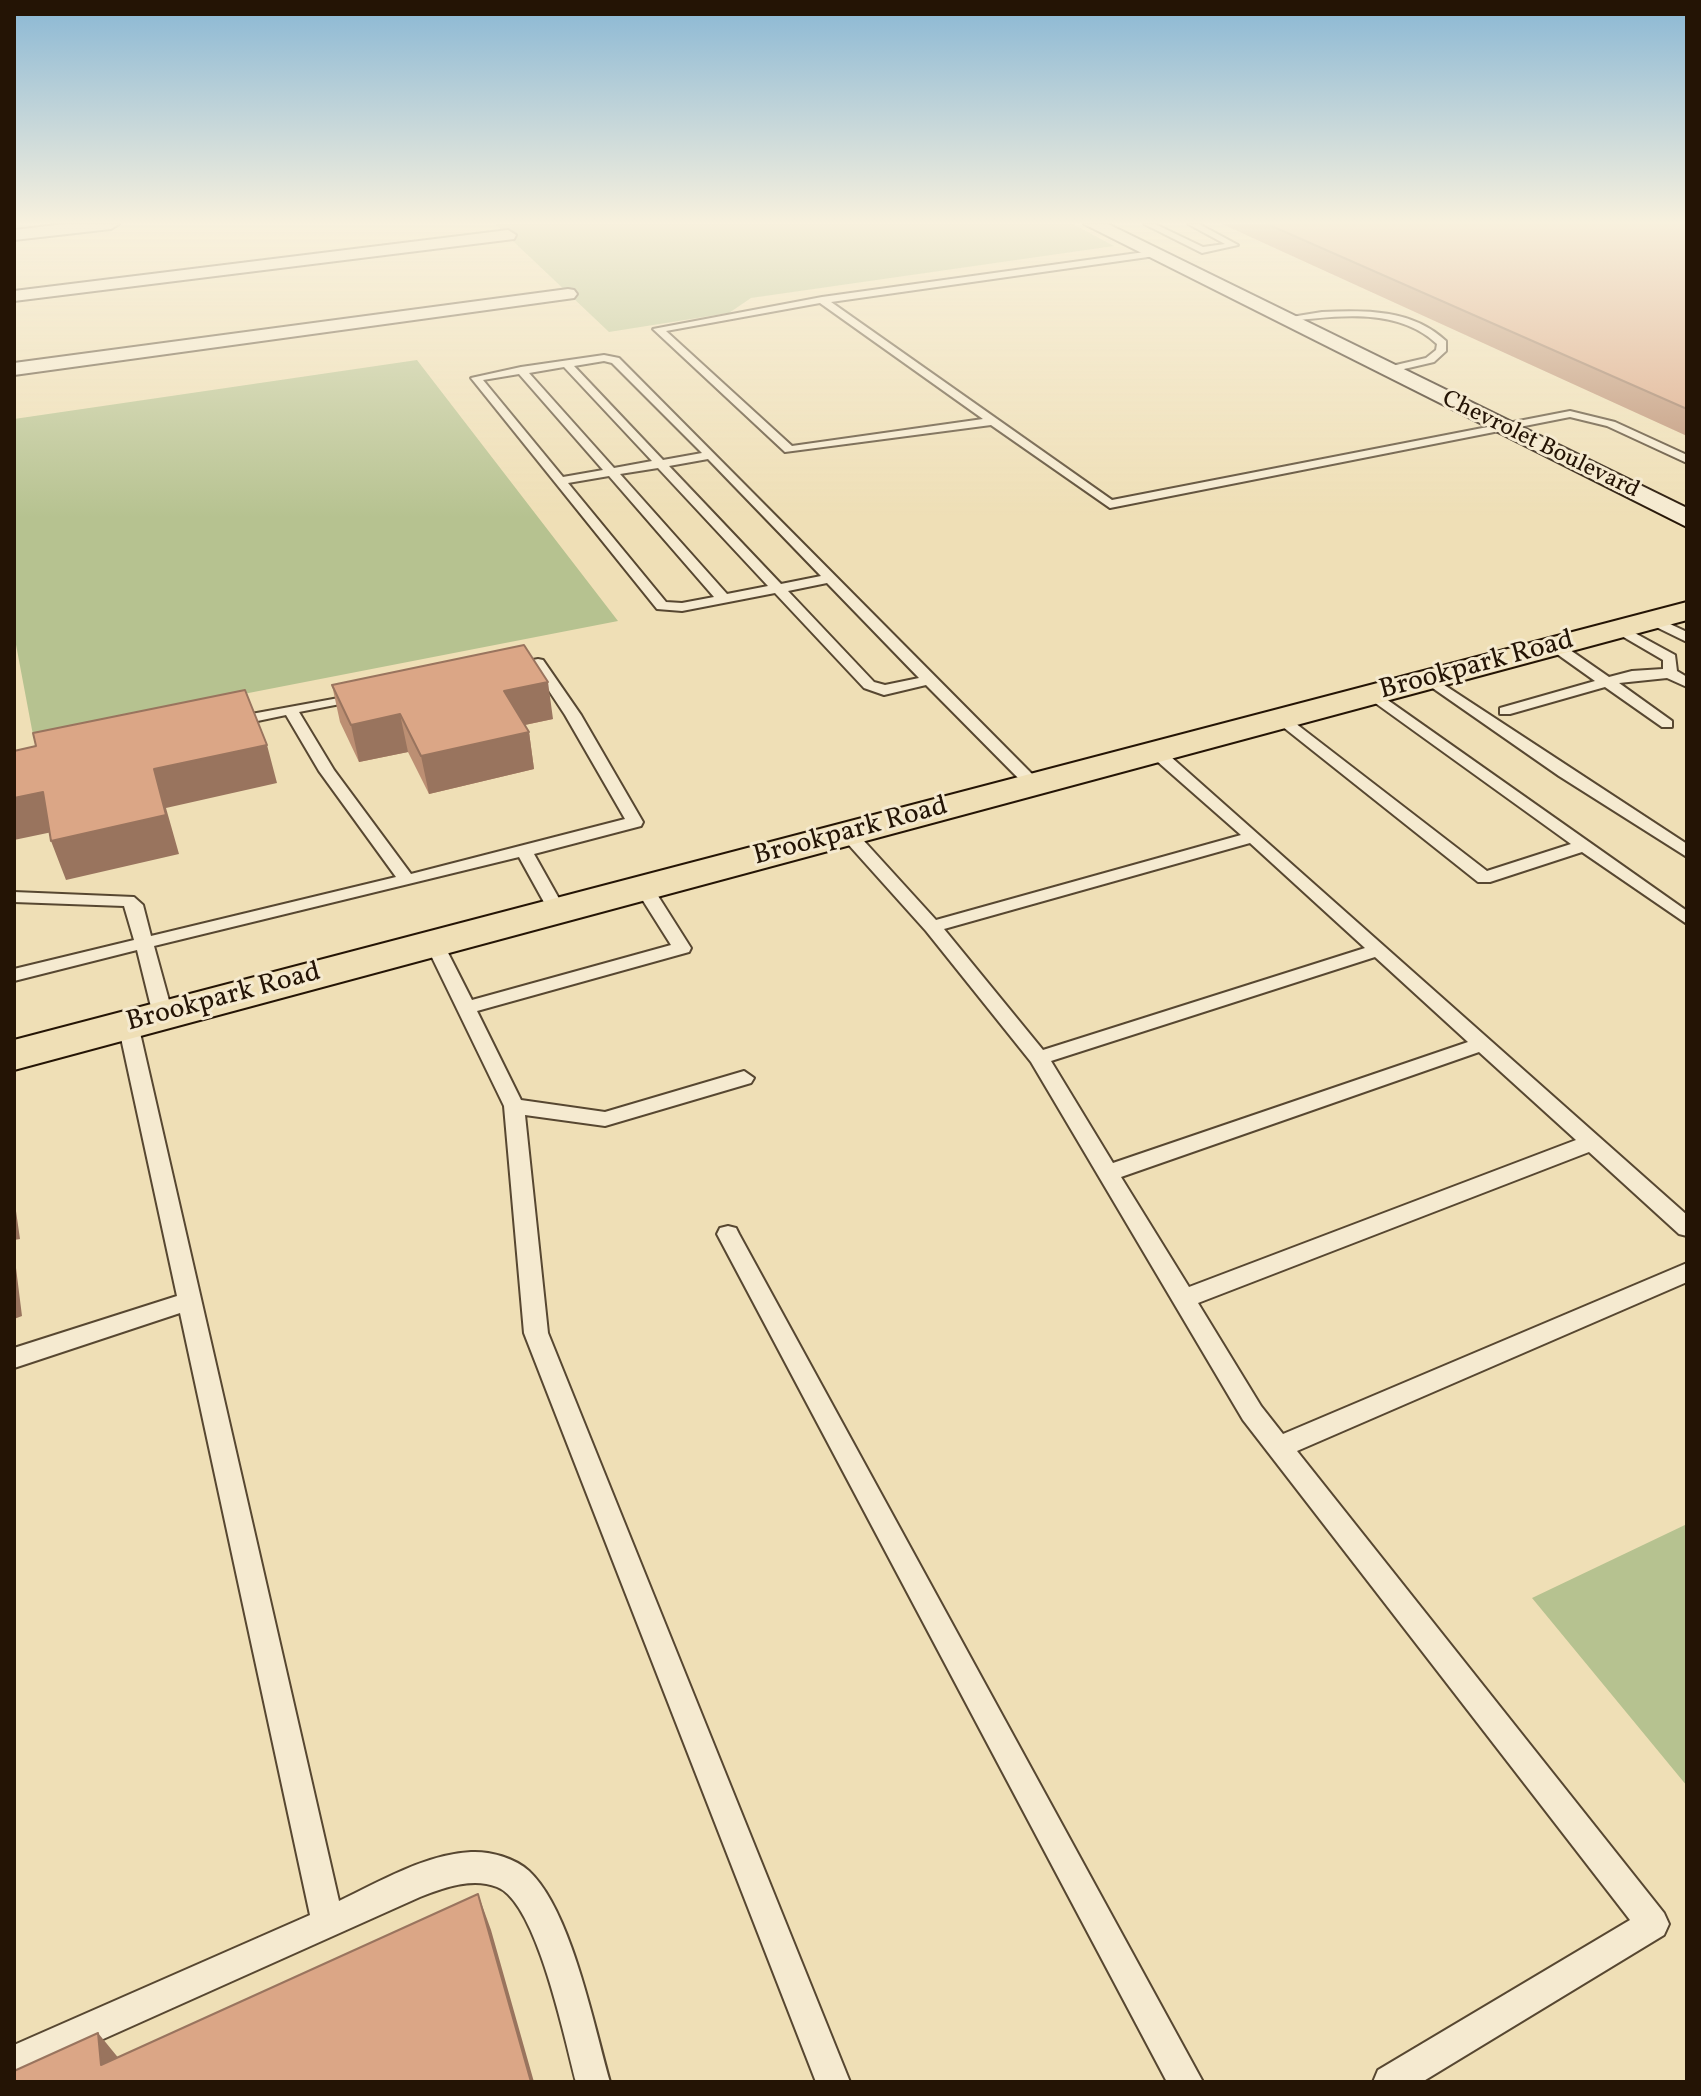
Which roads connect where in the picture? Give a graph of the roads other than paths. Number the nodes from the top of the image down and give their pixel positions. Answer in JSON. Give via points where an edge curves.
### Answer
{"nodes":[{"id":1,"x":363,"y":322,"type":"edge"},
{"id":2,"x":699,"y":322,"type":"edge"},
{"id":3,"x":853,"y":322,"type":"edge"},
{"id":4,"x":1290,"y":322,"type":"edge"},
{"id":5,"x":1399,"y":322,"type":"edge"},
{"id":6,"x":566,"y":363,"type":"junction"},
{"id":7,"x":14,"y":369,"type":"edge"},
{"id":8,"x":521,"y":370,"type":"junction"},
{"id":9,"x":1387,"y":370,"type":"junction"},
{"id":10,"x":993,"y":421,"type":"junction"},
{"id":11,"x":1502,"y":427,"type":"junction"},
{"id":12,"x":711,"y":455,"type":"junction"},
{"id":13,"x":1687,"y":459,"type":"edge"},
{"id":14,"x":661,"y":464,"type":"junction"},
{"id":15,"x":610,"y":472,"type":"junction"},
{"id":16,"x":559,"y":481,"type":"junction"},
{"id":17,"x":1687,"y":519,"type":"edge"},
{"id":18,"x":831,"y":578,"type":"junction"},
{"id":19,"x":778,"y":588,"type":"junction"},
{"id":20,"x":724,"y":599,"type":"junction"},
{"id":21,"x":1654,"y":620,"type":"edge"},
{"id":22,"x":1687,"y":638,"type":"edge"},
{"id":23,"x":1555,"y":646,"type":"junction"},
{"id":24,"x":491,"y":672,"type":"edge"},
{"id":25,"x":1670,"y":673,"type":"junction"},
{"id":26,"x":1429,"y":679,"type":"junction"},
{"id":27,"x":929,"y":680,"type":"junction"},
{"id":28,"x":1608,"y":682,"type":"junction"},
{"id":29,"x":1687,"y":683,"type":"edge"},
{"id":30,"x":383,"y":692,"type":"edge"},
{"id":31,"x":1372,"y":694,"type":"junction"},
{"id":32,"x":290,"y":709,"type":"junction"},
{"id":33,"x":1505,"y":711,"type":"dead end"},
{"id":34,"x":1281,"y":719,"type":"junction"},
{"id":35,"x":1667,"y":724,"type":"dead end"},
{"id":36,"x":214,"y":726,"type":"edge"},
{"id":37,"x":1156,"y":752,"type":"junction"},
{"id":38,"x":1033,"y":784,"type":"junction"},
{"id":39,"x":848,"y":834,"type":"junction"},
{"id":40,"x":1253,"y":837,"type":"junction"},
{"id":41,"x":1584,"y":846,"type":"junction"},
{"id":42,"x":524,"y":851,"type":"junction"},
{"id":43,"x":1687,"y":852,"type":"edge"},
{"id":44,"x":407,"y":880,"type":"junction"},
{"id":45,"x":644,"y":888,"type":"junction"},
{"id":46,"x":14,"y":897,"type":"edge"},
{"id":47,"x":557,"y":911,"type":"junction"},
{"id":48,"x":1687,"y":919,"type":"edge"},
{"id":49,"x":932,"y":927,"type":"junction"},
{"id":50,"x":144,"y":943,"type":"junction"},
{"id":51,"x":434,"y":943,"type":"junction"},
{"id":52,"x":1379,"y":950,"type":"junction"},
{"id":53,"x":14,"y":975,"type":"edge"},
{"id":54,"x":466,"y":1008,"type":"junction"},
{"id":55,"x":145,"y":1020,"type":"junction"},
{"id":56,"x":1482,"y":1044,"type":"junction"},
{"id":57,"x":14,"y":1055,"type":"edge"},
{"id":58,"x":1039,"y":1058,"type":"junction"},
{"id":59,"x":744,"y":1078,"type":"dead end"},
{"id":60,"x":514,"y":1106,"type":"junction"},
{"id":61,"x":1590,"y":1143,"type":"junction"},
{"id":62,"x":1108,"y":1173,"type":"junction"},
{"id":63,"x":1687,"y":1228,"type":"edge"},
{"id":64,"x":728,"y":1234,"type":"dead end"},
{"id":65,"x":1687,"y":1272,"type":"edge"},
{"id":66,"x":1183,"y":1299,"type":"junction"},
{"id":67,"x":189,"y":1301,"type":"junction"},
{"id":68,"x":14,"y":1358,"type":"edge"},
{"id":69,"x":1279,"y":1447,"type":"junction"},
{"id":70,"x":328,"y":1923,"type":"junction"},
{"id":71,"x":14,"y":2062,"type":"edge"},
{"id":72,"x":593,"y":2082,"type":"edge"},
{"id":73,"x":833,"y":2082,"type":"edge"},
{"id":74,"x":1186,"y":2082,"type":"edge"},
{"id":75,"x":1390,"y":2082,"type":"edge"}],
"edges":[{"from":1,"to":7,"type":"street"},
{"from":2,"to":10,"type":"lane","via":[[658,329],[789,450]]},
{"from":3,"to":10,"type":"lane"},
{"from":4,"to":9,"type":"main road","name":"Chevrolet Boulevard"},
{"from":5,"to":9,"type":"lane","via":[[1423,329],[1442,343],[1441,351],[1430,360]]},
{"from":6,"to":8,"type":"lane"},
{"from":6,"to":12,"type":"lane","via":[[615,360]]},
{"from":6,"to":14,"type":"lane"},
{"from":8,"to":15,"type":"lane"},
{"from":8,"to":16,"type":"lane","via":[[476,378]]},
{"from":9,"to":11,"type":"main road","name":"Chevrolet Boulevard"},
{"from":10,"to":11,"type":"lane","via":[[1110,504]]},
{"from":11,"to":13,"type":"lane","via":[[1570,414],[1611,424]]},
{"from":11,"to":17,"type":"main road","name":"Chevrolet Boulevard"},
{"from":12,"to":14,"type":"lane"},
{"from":12,"to":18,"type":"lane"},
{"from":14,"to":15,"type":"lane"},
{"from":14,"to":19,"type":"lane"},
{"from":15,"to":16,"type":"lane"},
{"from":15,"to":20,"type":"lane"},
{"from":16,"to":20,"type":"lane","via":[[662,606]]},
{"from":18,"to":19,"type":"lane"},
{"from":18,"to":27,"type":"lane"},
{"from":19,"to":20,"type":"lane"},
{"from":19,"to":27,"type":"lane","via":[[876,689]]},
{"from":21,"to":22,"type":"lane"},
{"from":21,"to":23,"type":"main road","name":"Brookpark Road"},
{"from":21,"to":25,"type":"lane","via":[[1670,658]]},
{"from":23,"to":26,"type":"main road","name":"Brookpark Road"},
{"from":23,"to":28,"type":"lane"},
{"from":24,"to":42,"type":"lane","via":[[538,663],[635,822]]},
{"from":25,"to":28,"type":"lane"},
{"from":25,"to":29,"type":"lane"},
{"from":26,"to":31,"type":"main road","name":"Brookpark Road"},
{"from":26,"to":43,"type":"lane"},
{"from":27,"to":38,"type":"lane"},
{"from":28,"to":33,"type":"lane"},
{"from":28,"to":35,"type":"lane"},
{"from":30,"to":32,"type":"lane"},
{"from":31,"to":34,"type":"main road","name":"Brookpark Road"},
{"from":31,"to":41,"type":"lane"},
{"from":32,"to":36,"type":"lane"},
{"from":32,"to":44,"type":"lane","via":[[327,771]]},
{"from":34,"to":37,"type":"main road","name":"Brookpark Road"},
{"from":34,"to":41,"type":"lane","via":[[1484,878]]},
{"from":37,"to":38,"type":"main road","name":"Brookpark Road"},
{"from":37,"to":40,"type":"lane"},
{"from":38,"to":39,"type":"main road","name":"Brookpark Road"},
{"from":39,"to":45,"type":"main road","name":"Brookpark Road"},
{"from":39,"to":49,"type":"lane"},
{"from":40,"to":49,"type":"lane"},
{"from":40,"to":52,"type":"lane"},
{"from":41,"to":48,"type":"lane"},
{"from":42,"to":44,"type":"lane"},
{"from":42,"to":47,"type":"lane"},
{"from":44,"to":50,"type":"lane"},
{"from":45,"to":47,"type":"main road","name":"Brookpark Road"},
{"from":45,"to":54,"type":"lane","via":[[682,948]]},
{"from":46,"to":50,"type":"lane","via":[[128,901],[134,905]]},
{"from":47,"to":51,"type":"main road","name":"Brookpark Road"},
{"from":49,"to":58,"type":"lane"},
{"from":50,"to":53,"type":"lane"},
{"from":50,"to":55,"type":"lane"},
{"from":51,"to":54,"type":"lane"},
{"from":51,"to":55,"type":"main road","name":"Brookpark Road"},
{"from":52,"to":56,"type":"lane"},
{"from":52,"to":58,"type":"lane"},
{"from":54,"to":60,"type":"lane"},
{"from":55,"to":57,"type":"main road","name":"Brookpark Road"},
{"from":55,"to":67,"type":"lane"},
{"from":56,"to":61,"type":"lane"},
{"from":56,"to":62,"type":"lane"},
{"from":58,"to":62,"type":"lane"},
{"from":59,"to":60,"type":"lane","via":[[605,1119]]},
{"from":60,"to":73,"type":"lane","via":[[536,1333]]},
{"from":61,"to":63,"type":"lane"},
{"from":61,"to":66,"type":"lane"},
{"from":62,"to":66,"type":"lane"},
{"from":64,"to":74,"type":"lane"},
{"from":65,"to":69,"type":"lane"},
{"from":66,"to":69,"type":"lane","via":[[1252,1413]]},
{"from":67,"to":68,"type":"lane"},
{"from":67,"to":70,"type":"lane"},
{"from":69,"to":75,"type":"lane","via":[[1653,1924]]},
{"from":70,"to":71,"type":"lane"},
{"from":70,"to":72,"type":"lane","via":[[467,1867],[492,1869],[518,1882],[545,1921]]}]}
